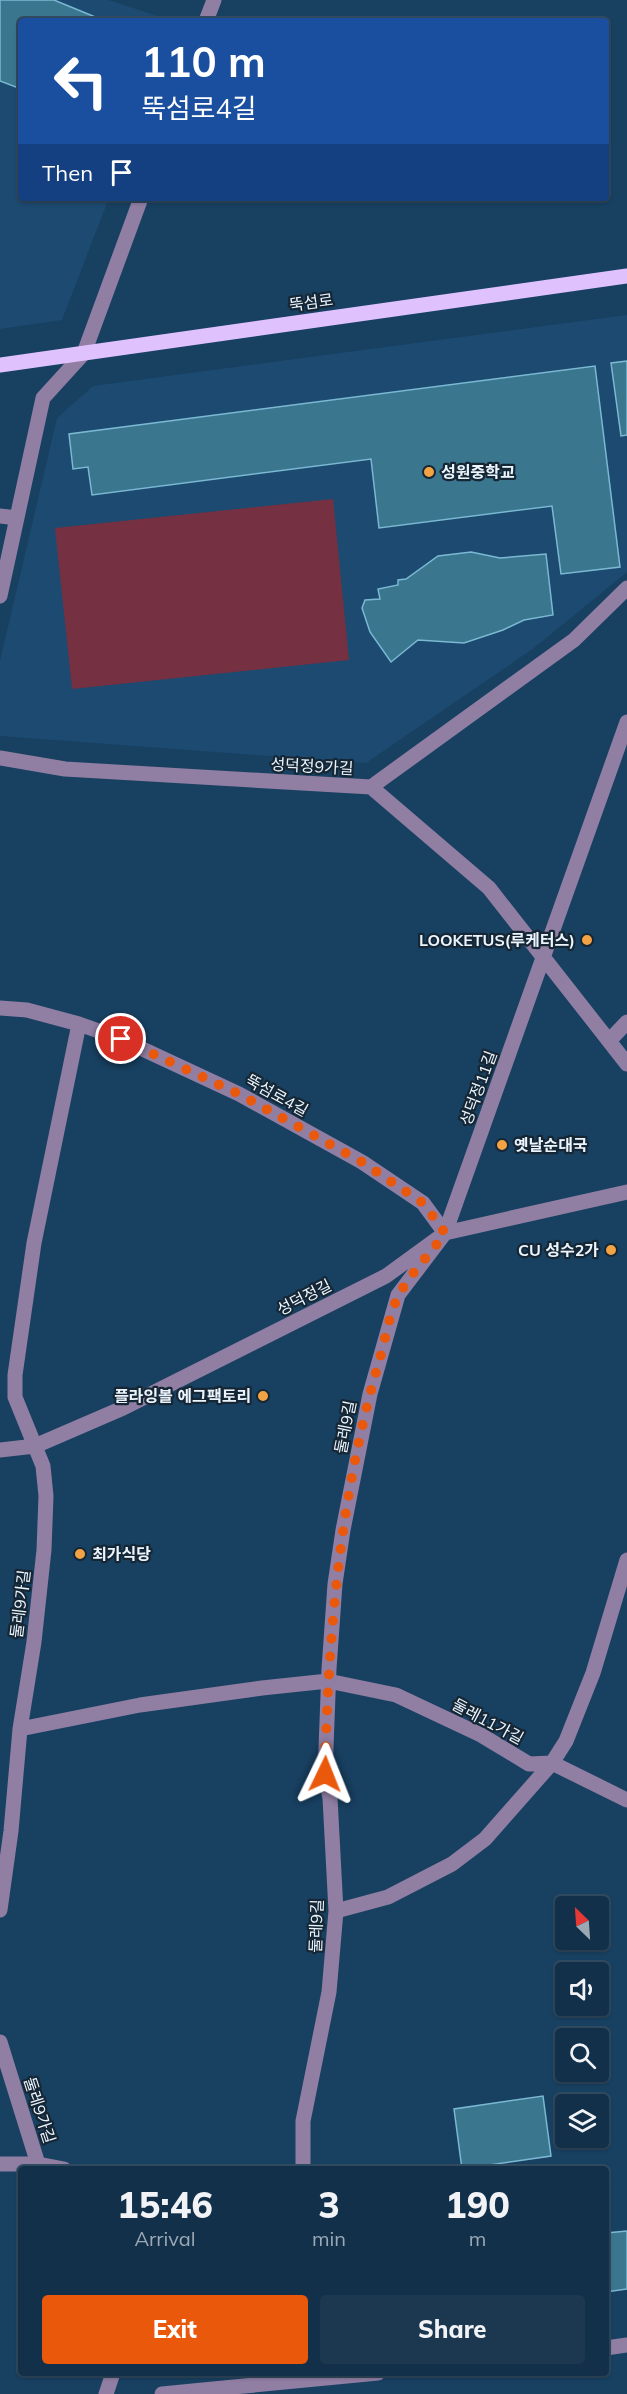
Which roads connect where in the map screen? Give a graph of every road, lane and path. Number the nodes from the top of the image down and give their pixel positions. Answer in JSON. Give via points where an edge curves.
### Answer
{"nodes":[{"id":1,"x":214,"y":0,"type":"edge"},
{"id":2,"x":208,"y":18,"type":"edge"},
{"id":3,"x":140,"y":201,"type":"edge"},
{"id":4,"x":627,"y":276,"type":"edge"},
{"id":5,"x":84,"y":353,"type":"junction"},
{"id":6,"x":0,"y":365,"type":"edge"},
{"id":7,"x":0,"y":516,"type":"edge"},
{"id":8,"x":17,"y":518,"type":"junction"},
{"id":9,"x":627,"y":588,"type":"edge"},
{"id":10,"x":0,"y":596,"type":"edge"},
{"id":11,"x":627,"y":722,"type":"edge"},
{"id":12,"x":0,"y":758,"type":"edge"},
{"id":13,"x":371,"y":787,"type":"junction"},
{"id":14,"x":544,"y":956,"type":"junction"},
{"id":15,"x":0,"y":1008,"type":"edge"},
{"id":16,"x":627,"y":1022,"type":"edge"},
{"id":17,"x":79,"y":1024,"type":"junction"},
{"id":18,"x":609,"y":1041,"type":"junction"},
{"id":19,"x":627,"y":1064,"type":"edge"},
{"id":20,"x":627,"y":1192,"type":"edge"},
{"id":21,"x":445,"y":1233,"type":"junction"},
{"id":22,"x":35,"y":1446,"type":"junction"},
{"id":23,"x":0,"y":1450,"type":"edge"},
{"id":24,"x":627,"y":1560,"type":"edge"},
{"id":25,"x":328,"y":1681,"type":"junction"},
{"id":26,"x":20,"y":1729,"type":"junction"},
{"id":27,"x":552,"y":1763,"type":"junction"},
{"id":28,"x":627,"y":1800,"type":"edge"},
{"id":29,"x":0,"y":1910,"type":"edge"},
{"id":30,"x":336,"y":1911,"type":"junction"},
{"id":31,"x":0,"y":2042,"type":"edge"},
{"id":32,"x":0,"y":2164,"type":"edge"},
{"id":33,"x":38,"y":2164,"type":"junction"},
{"id":34,"x":48,"y":2166,"type":"edge"},
{"id":35,"x":303,"y":2166,"type":"edge"},
{"id":36,"x":627,"y":2345,"type":"edge"},
{"id":37,"x":609,"y":2348,"type":"edge"},
{"id":38,"x":112,"y":2376,"type":"edge"},
{"id":39,"x":347,"y":2376,"type":"edge"},
{"id":40,"x":106,"y":2394,"type":"edge"},
{"id":41,"x":162,"y":2394,"type":"edge"}],
"edges":[{"from":1,"to":2,"type":"street"},
{"from":3,"to":5,"type":"street"},
{"from":4,"to":5,"type":"main road","name":"뚝섬로"},
{"from":5,"to":6,"type":"main road","name":"뚝섬로"},
{"from":5,"to":8,"type":"street","via":[[43,398]]},
{"from":7,"to":8,"type":"street"},
{"from":8,"to":10,"type":"street"},
{"from":9,"to":13,"type":"street","name":"성덕정9가길","via":[[574,639]]},
{"from":11,"to":14,"type":"street","name":"성덕정11길"},
{"from":12,"to":13,"type":"street","name":"성덕정9가길","via":[[65,769]]},
{"from":13,"to":14,"type":"street","via":[[489,888]]},
{"from":14,"to":18,"type":"street"},
{"from":14,"to":21,"type":"street","name":"성덕정11길"},
{"from":15,"to":17,"type":"street","name":"뚝섬로4길","via":[[27,1010]]},
{"from":16,"to":18,"type":"street"},
{"from":17,"to":21,"type":"street","name":"뚝섬로4길","via":[[121,1039],[239,1094],[362,1162],[423,1203]]},
{"from":17,"to":22,"type":"street","name":"둘레9가길","via":[[34,1243],[15,1375],[15,1397]]},
{"from":18,"to":19,"type":"street"},
{"from":20,"to":21,"type":"street","name":"성덕정길"},
{"from":21,"to":22,"type":"street","name":"성덕정길","via":[[386,1276],[123,1408]]},
{"from":21,"to":25,"type":"street","name":"둘레9길","via":[[398,1295],[370,1394],[343,1530]]},
{"from":22,"to":23,"type":"street","name":"성덕정길"},
{"from":22,"to":26,"type":"street","name":"둘레9가길","via":[[43,1466],[46,1496],[44,1550]]},
{"from":24,"to":27,"type":"street","via":[[593,1673],[566,1740]]},
{"from":25,"to":26,"type":"street","via":[[140,1705]]},
{"from":25,"to":27,"type":"street","name":"둘레11가길","via":[[396,1695],[481,1735],[529,1764]]},
{"from":25,"to":30,"type":"street","name":"둘레9길","via":[[325,1774],[330,1798]]},
{"from":26,"to":29,"type":"street","name":"둘레9가길"},
{"from":27,"to":28,"type":"street","name":"둘레11가길"},
{"from":27,"to":30,"type":"street","via":[[485,1839],[452,1864],[388,1897]]},
{"from":30,"to":35,"type":"street","name":"둘레9길","via":[[330,1992],[303,2121]]},
{"from":31,"to":33,"type":"street","name":"둘레9가길"},
{"from":32,"to":33,"type":"street"},
{"from":33,"to":34,"type":"street","name":"둘레9가길"},
{"from":36,"to":37,"type":"street"},
{"from":38,"to":40,"type":"street"},
{"from":39,"to":41,"type":"street"}]}
